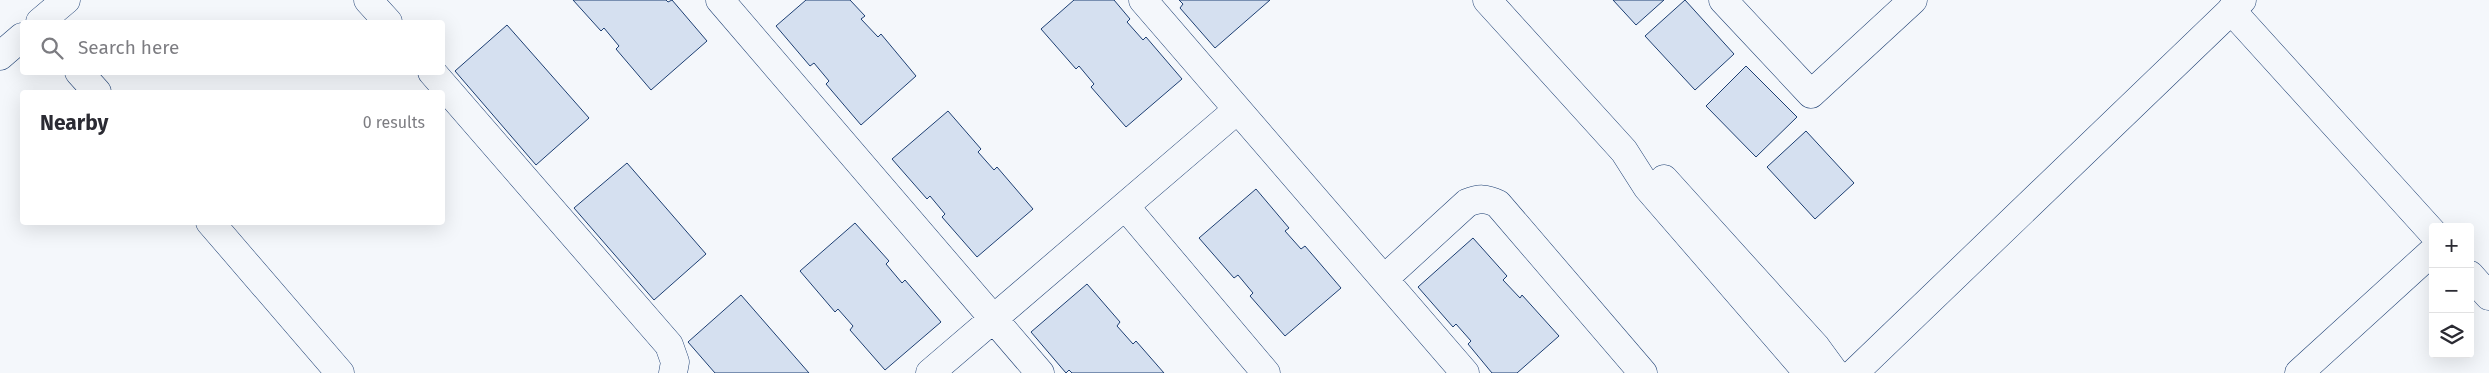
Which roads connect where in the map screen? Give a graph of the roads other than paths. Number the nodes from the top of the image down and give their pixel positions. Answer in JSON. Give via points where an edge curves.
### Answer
{"nodes":[{"id":1,"x":66,"y":0,"type":"edge"},
{"id":2,"x":368,"y":0,"type":"edge"},
{"id":3,"x":720,"y":0,"type":"edge"},
{"id":4,"x":1143,"y":0,"type":"edge"},
{"id":5,"x":1486,"y":0,"type":"edge"},
{"id":6,"x":1723,"y":0,"type":"edge"},
{"id":7,"x":1913,"y":0,"type":"edge"},
{"id":8,"x":2236,"y":5,"type":"edge"},
{"id":9,"x":42,"y":20,"type":"edge"},
{"id":10,"x":386,"y":20,"type":"edge"},
{"id":11,"x":20,"y":39,"type":"edge"},
{"id":12,"x":0,"y":56,"type":"edge"},
{"id":13,"x":82,"y":75,"type":"edge"},
{"id":14,"x":435,"y":75,"type":"edge"},
{"id":15,"x":95,"y":90,"type":"edge"},
{"id":16,"x":1237,"y":110,"type":"junction"},
{"id":17,"x":1624,"y":151,"type":"junction"},
{"id":18,"x":1125,"y":206,"type":"junction"},
{"id":19,"x":213,"y":225,"type":"edge"},
{"id":20,"x":2429,"y":228,"type":"edge"},
{"id":21,"x":2429,"y":255,"type":"edge"},
{"id":22,"x":1384,"y":279,"type":"junction"},
{"id":23,"x":2474,"y":279,"type":"edge"},
{"id":24,"x":2489,"y":296,"type":"edge"},
{"id":25,"x":994,"y":318,"type":"junction"},
{"id":26,"x":340,"y":373,"type":"edge"},
{"id":27,"x":673,"y":373,"type":"edge"},
{"id":28,"x":930,"y":373,"type":"edge"},
{"id":29,"x":1040,"y":373,"type":"edge"},
{"id":30,"x":1266,"y":373,"type":"edge"},
{"id":31,"x":1465,"y":373,"type":"edge"},
{"id":32,"x":1643,"y":373,"type":"edge"},
{"id":33,"x":1808,"y":373,"type":"edge"},
{"id":34,"x":1835,"y":373,"type":"edge"},
{"id":35,"x":1854,"y":373,"type":"edge"},
{"id":36,"x":2299,"y":373,"type":"edge"}],
"edges":[{"from":1,"to":9,"type":"street"},
{"from":2,"to":10,"type":"street"},
{"from":3,"to":25,"type":"street"},
{"from":4,"to":16,"type":"street"},
{"from":5,"to":17,"type":"street"},
{"from":6,"to":7,"type":"street","via":[[1810,94]]},
{"from":8,"to":20,"type":"street"},
{"from":8,"to":35,"type":"street"},
{"from":11,"to":12,"type":"street"},
{"from":13,"to":15,"type":"street"},
{"from":14,"to":27,"type":"street","via":[[669,345],[675,362]]},
{"from":16,"to":18,"type":"street"},
{"from":16,"to":22,"type":"street"},
{"from":17,"to":33,"type":"street","via":[[1647,187]]},
{"from":17,"to":34,"type":"street","via":[[1662,176],[1816,347]]},
{"from":18,"to":25,"type":"street"},
{"from":18,"to":30,"type":"street"},
{"from":19,"to":26,"type":"street"},
{"from":21,"to":36,"type":"street"},
{"from":22,"to":31,"type":"street"},
{"from":22,"to":32,"type":"street","via":[[1467,202],[1488,199],[1498,204]]},
{"from":23,"to":24,"type":"street"},
{"from":25,"to":28,"type":"street"},
{"from":25,"to":29,"type":"street"}]}
